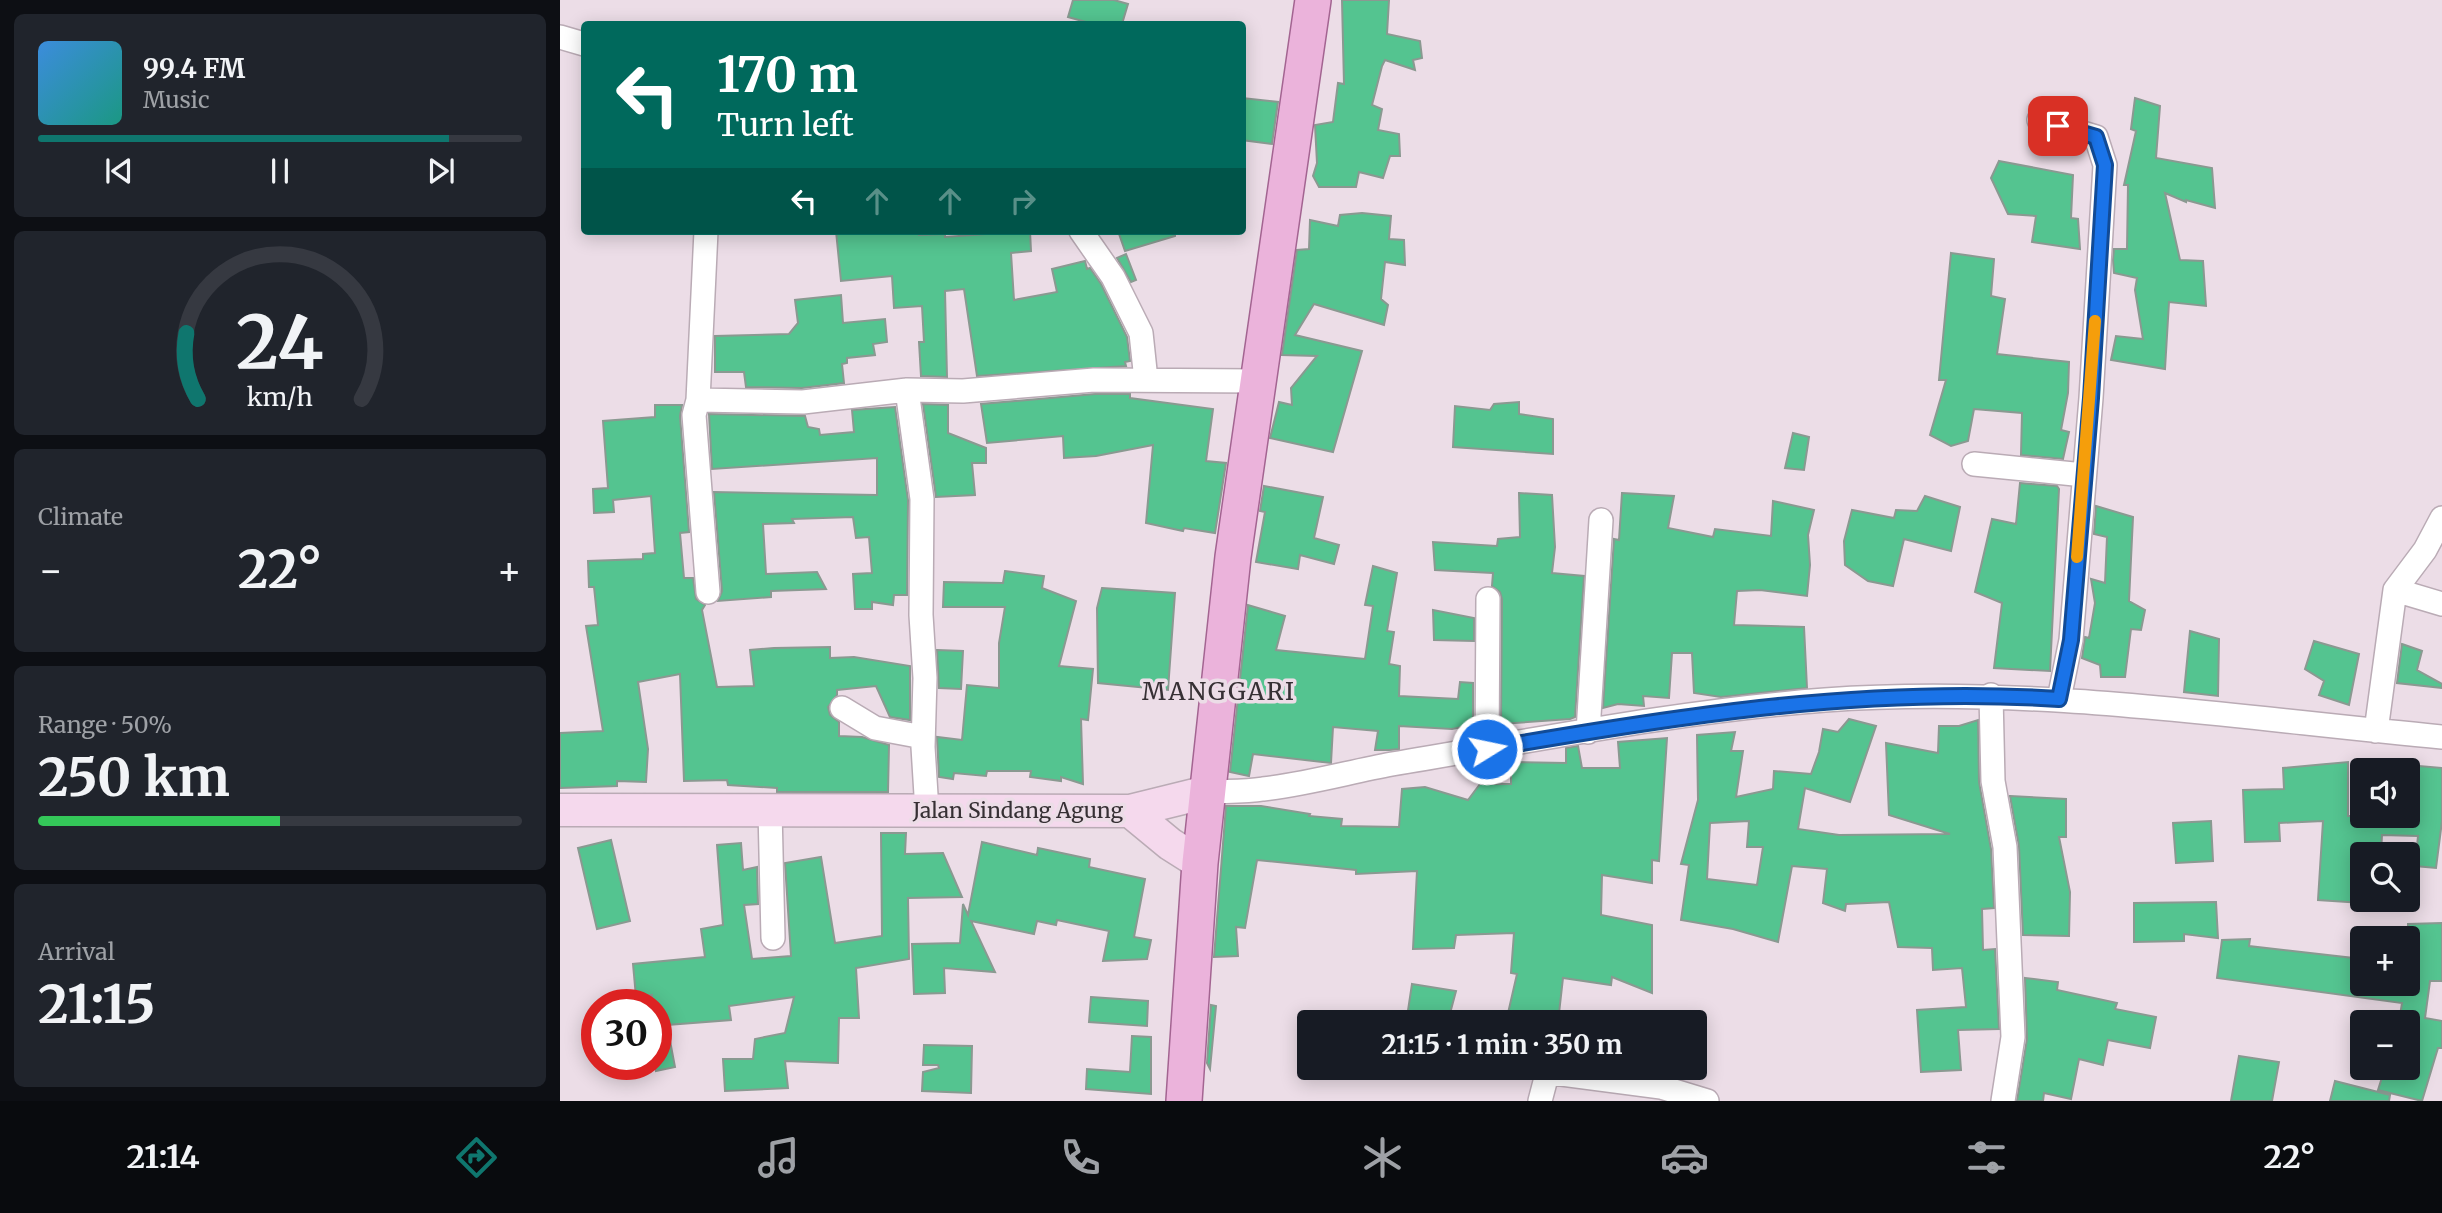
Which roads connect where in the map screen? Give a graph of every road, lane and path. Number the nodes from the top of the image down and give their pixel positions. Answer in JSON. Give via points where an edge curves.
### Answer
{"nodes":[{"id":1,"x":1313,"y":0,"type":"edge"},
{"id":2,"x":560,"y":37,"type":"edge"},
{"id":3,"x":581,"y":43,"type":"edge"},
{"id":4,"x":2039,"y":120,"type":"dead end"},
{"id":5,"x":706,"y":235,"type":"edge"},
{"id":6,"x":1084,"y":235,"type":"edge"},
{"id":7,"x":1146,"y":380,"type":"junction"},
{"id":8,"x":1258,"y":381,"type":"junction"},
{"id":9,"x":907,"y":390,"type":"junction"},
{"id":10,"x":698,"y":400,"type":"junction"},
{"id":11,"x":1974,"y":464,"type":"dead end"},
{"id":12,"x":2084,"y":475,"type":"junction"},
{"id":13,"x":2442,"y":518,"type":"edge"},
{"id":14,"x":1601,"y":520,"type":"dead end"},
{"id":15,"x":2395,"y":590,"type":"junction"},
{"id":16,"x":708,"y":592,"type":"dead end"},
{"id":17,"x":1488,"y":599,"type":"dead end"},
{"id":18,"x":2442,"y":604,"type":"edge"},
{"id":19,"x":1991,"y":695,"type":"junction"},
{"id":20,"x":2059,"y":699,"type":"junction"},
{"id":21,"x":842,"y":708,"type":"dead end"},
{"id":22,"x":2376,"y":731,"type":"junction"},
{"id":23,"x":1588,"y":732,"type":"junction"},
{"id":24,"x":923,"y":737,"type":"junction"},
{"id":25,"x":2442,"y":737,"type":"edge"},
{"id":26,"x":1487,"y":749,"type":"junction"},
{"id":27,"x":1207,"y":792,"type":"junction"},
{"id":28,"x":560,"y":810,"type":"edge"},
{"id":29,"x":770,"y":810,"type":"junction"},
{"id":30,"x":927,"y":811,"type":"junction"},
{"id":31,"x":1130,"y":811,"type":"junction"},
{"id":32,"x":1200,"y":863,"type":"junction"},
{"id":33,"x":773,"y":938,"type":"dead end"},
{"id":34,"x":1184,"y":1101,"type":"edge"},
{"id":35,"x":1539,"y":1101,"type":"edge"},
{"id":36,"x":1707,"y":1101,"type":"edge"},
{"id":37,"x":2003,"y":1101,"type":"edge"}],
"edges":[{"from":1,"to":8,"type":"main road"},
{"from":2,"to":3,"type":"street"},
{"from":4,"to":12,"type":"street","via":[[2096,137],[2105,165]]},
{"from":5,"to":10,"type":"street"},
{"from":6,"to":7,"type":"street","via":[[1114,277],[1142,333]]},
{"from":7,"to":8,"type":"street"},
{"from":7,"to":9,"type":"street"},
{"from":8,"to":27,"type":"main road"},
{"from":9,"to":10,"type":"street","via":[[803,402]]},
{"from":9,"to":24,"type":"street","via":[[922,499]]},
{"from":10,"to":16,"type":"street","via":[[694,415]]},
{"from":11,"to":12,"type":"street"},
{"from":12,"to":20,"type":"street","via":[[2071,640]]},
{"from":13,"to":15,"type":"street"},
{"from":14,"to":23,"type":"street"},
{"from":15,"to":18,"type":"street"},
{"from":15,"to":22,"type":"street"},
{"from":17,"to":26,"type":"street"},
{"from":19,"to":20,"type":"street"},
{"from":19,"to":23,"type":"street","via":[[1825,700]]},
{"from":19,"to":37,"type":"street","via":[[1993,781],[2005,847],[2012,1024]]},
{"from":20,"to":22,"type":"street"},
{"from":21,"to":24,"type":"street","via":[[875,728]]},
{"from":22,"to":25,"type":"street"},
{"from":23,"to":26,"type":"street"},
{"from":24,"to":30,"type":"street"},
{"from":26,"to":27,"type":"street","via":[[1263,790]]},
{"from":27,"to":31,"type":"main road","name":"Jalan Sindang Agung"},
{"from":27,"to":32,"type":"main road"},
{"from":28,"to":29,"type":"main road","name":"Jalan Sindang Agung"},
{"from":29,"to":30,"type":"main road","name":"Jalan Sindang Agung"},
{"from":29,"to":33,"type":"street"},
{"from":30,"to":31,"type":"main road","name":"Jalan Sindang Agung"},
{"from":31,"to":32,"type":"main road"},
{"from":32,"to":34,"type":"main road"},
{"from":35,"to":36,"type":"street","via":[[1546,1078],[1554,1073],[1661,1087]]}]}
